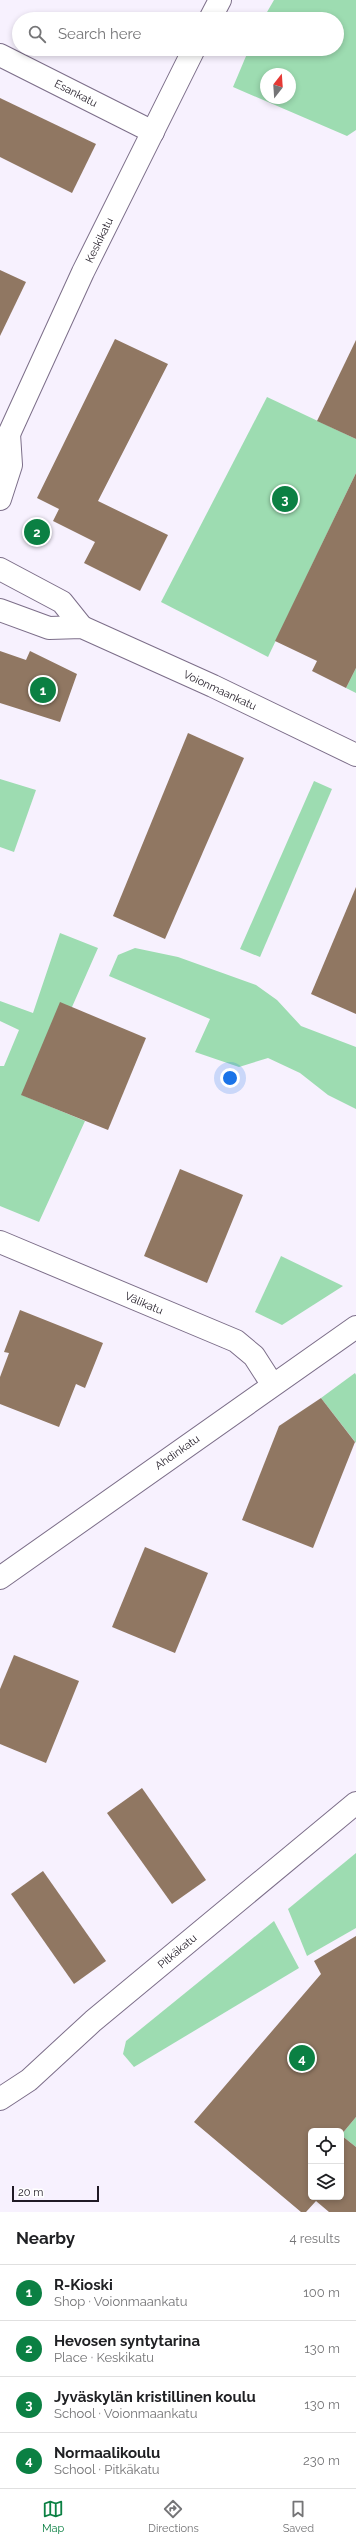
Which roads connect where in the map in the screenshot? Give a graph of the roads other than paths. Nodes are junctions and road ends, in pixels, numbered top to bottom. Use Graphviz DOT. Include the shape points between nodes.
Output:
graph roads {
  1 [pos="220,0"];
  2 [pos="214,12"];
  3 [pos="0,55"];
  4 [pos="191,56"];
  5 [pos="153,132"];
  6 [pos="5,438"];
  7 [pos="0,499"];
  8 [pos="0,569"];
  9 [pos="0,610"];
  10 [pos="82,627"];
  11 [pos="356,755"];
  12 [pos="0,1242"];
  13 [pos="356,1327"];
  14 [pos="272,1384"];
  15 [pos="0,1578"];
  16 [pos="356,1803"];
  17 [pos="0,2099"];
  1 -- 2 [label="street"];
  3 -- 5 [label="street, Esankatu"];
  4 -- 5 [label="street, Keskikatu"];
  5 -- 6 [label="street, Keskikatu" via="83,272"];
  6 -- 7 [label="street, Keskikatu" via="11,464"];
  8 -- 10 [label="street, Voionmaankatu" via="62,602"];
  9 -- 10 [label="street, Voionmaankatu" via="49,628"];
  10 -- 11 [label="street, Voionmaankatu"];
  12 -- 14 [label="street, Välikatu" via="236,1341 254,1356"];
  13 -- 14 [label="street, Ahdinkatu"];
  14 -- 15 [label="street, Ahdinkatu"];
  16 -- 17 [label="street, Pitkäkatu" via="69,2042 64,2050 29,2080"];
}
